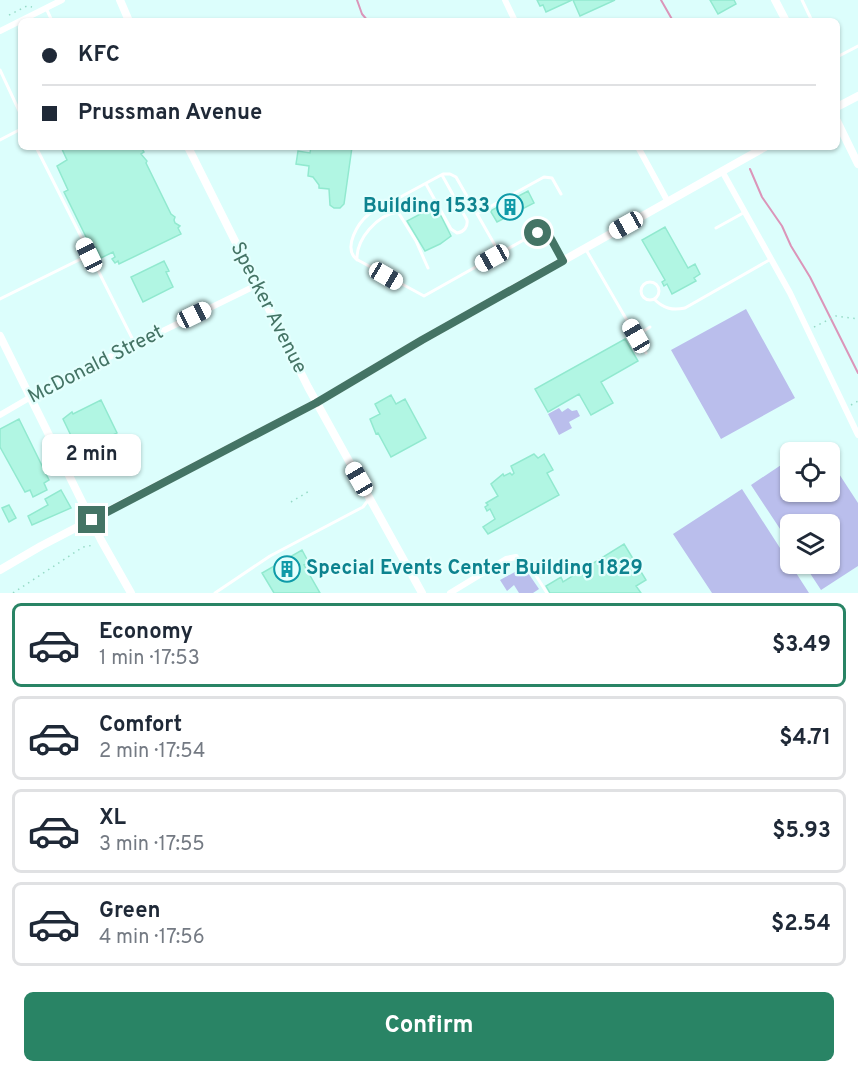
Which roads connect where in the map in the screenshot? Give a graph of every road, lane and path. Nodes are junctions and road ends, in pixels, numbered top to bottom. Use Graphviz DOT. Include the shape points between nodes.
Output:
graph roads {
  1 [pos="62,0"];
  2 [pos="120,0"];
  3 [pos="505,0"];
  4 [pos="775,0"];
  5 [pos="802,0"];
  6 [pos="34,8"];
  7 [pos="46,8"];
  8 [pos="9,15"];
  9 [pos="26,18"];
  10 [pos="51,18"];
  11 [pos="128,18"];
  12 [pos="514,18"];
  13 [pos="784,18"];
  14 [pos="811,18"];
  15 [pos="18,22"];
  16 [pos="0,31"];
  17 [pos="858,46"];
  18 [pos="840,55"];
  19 [pos="0,70"];
  20 [pos="858,96"];
  21 [pos="840,105"];
  22 [pos="18,109"];
  23 [pos="840,127"];
  24 [pos="18,131"];
  25 [pos="0,140"];
  26 [pos="37,150"];
  27 [pos="189,150"];
  28 [pos="640,150"];
  29 [pos="760,150"];
  30 [pos="858,164"];
  31 [pos="722,171"];
  32 [pos="441,175"];
  33 [pos="426,184"];
  34 [pos="561,194"];
  35 [pos="668,202"];
  36 [pos="745,212"];
  37 [pos="477,214"];
  38 [pos="716,228"];
  39 [pos="585,248"];
  40 [pos="500,254"];
  41 [pos="89,255"];
  42 [pos="357,260"];
  43 [pos="771,260"];
  44 [pos="563,261"];
  45 [pos="428,268"];
  46 [pos="256,285"];
  47 [pos="0,299"];
  48 [pos="654,299"];
  49 [pos="858,319"];
  50 [pos="650,327"];
  51 [pos="808,330"];
  52 [pos="0,336"];
  53 [pos="636,336"];
  54 [pos="135,344"];
  55 [pos="646,353"];
  56 [pos="30,398"];
  57 [pos="316,403"];
  58 [pos="0,415"];
  59 [pos="858,435"];
  60 [pos="311,490"];
  61 [pos="370,498"];
  62 [pos="291,502"];
  63 [pos="92,520"];
  64 [pos="95,545"];
  65 [pos="516,557"];
  66 [pos="0,570"];
  67 [pos="13,593"];
  68 [pos="130,593"];
  69 [pos="215,593"];
  70 [pos="422,593"];
  71 [pos="450,593"];
  72 [pos="547,593"];
  1 -- 7 [label="street"];
  2 -- 11 [label="street"];
  3 -- 12 [label="street"];
  4 -- 13 [label="main road"];
  5 -- 14 [label="lane"];
  6 -- 8 [label="path" via="27,6"];
  7 -- 9 [label="street"];
  7 -- 10 [label="lane"];
  15 -- 16 [label="street"];
  17 -- 18 [label="lane"];
  19 -- 22 [label="lane"];
  20 -- 21 [label="street"];
  23 -- 30 [label="main road"];
  24 -- 25 [label="lane"];
  26 -- 41 [label="lane"];
  27 -- 46 [label="street, Specker Avenue"];
  28 -- 35 [label="street"];
  29 -- 31 [label="street"];
  31 -- 35 [label="street"];
  31 -- 36 [label="street"];
  32 -- 33 [label="lane"];
  32 -- 33 [label="lane" via="467,220 462,232 451,229"];
  32 -- 37 [label="lane" via="456,177"];
  33 -- 42 [label="lane" via="366,217 350,247"];
  34 -- 37 [label="lane" via="552,178 546,176"];
  35 -- 39 [label="street"];
  36 -- 38 [label="lane"];
  36 -- 43 [label="street"];
  37 -- 40 [label="lane"];
  39 -- 44 [label="street"];
  39 -- 53 [label="lane"];
  40 -- 42 [label="lane" via="424,296"];
  40 -- 44 [label="lane" via="545,228"];
  41 -- 47 [label="lane"];
  41 -- 54 [label="lane"];
  42 -- 45 [label="lane" via="357,252 373,224 398,212"];
  43 -- 48 [label="lane" via="685,308 667,308"];
  43 -- 51 [label="street"];
  44 -- 57 [label="street"];
  46 -- 54 [label="street, McDonald Street"];
  46 -- 57 [label="street, Specker Avenue"];
  48 -- 48 [label="lane" via="659,293 658,286 645,283 641,296 648,301"];
  49 -- 51 [label="path" via="834,317"];
  50 -- 53 [label="lane"];
  51 -- 59 [label="street"];
  52 -- 56 [label="street"];
  53 -- 55 [label="lane"];
  54 -- 56 [label="street, McDonald Street"];
  56 -- 58 [label="street, McDonald Street"];
  56 -- 63 [label="street"];
  57 -- 61 [label="street, Specker Avenue"];
  57 -- 63 [label="street"];
  60 -- 62 [label="path"];
  61 -- 69 [label="lane" via="363,507 270,556"];
  61 -- 70 [label="street, Specker Avenue"];
  63 -- 66 [label="street"];
  63 -- 68 [label="street"];
  64 -- 67 [label="path" via="82,547"];
  65 -- 71 [label="street" via="506,559"];
  65 -- 72 [label="lane" via="528,563"];
}
